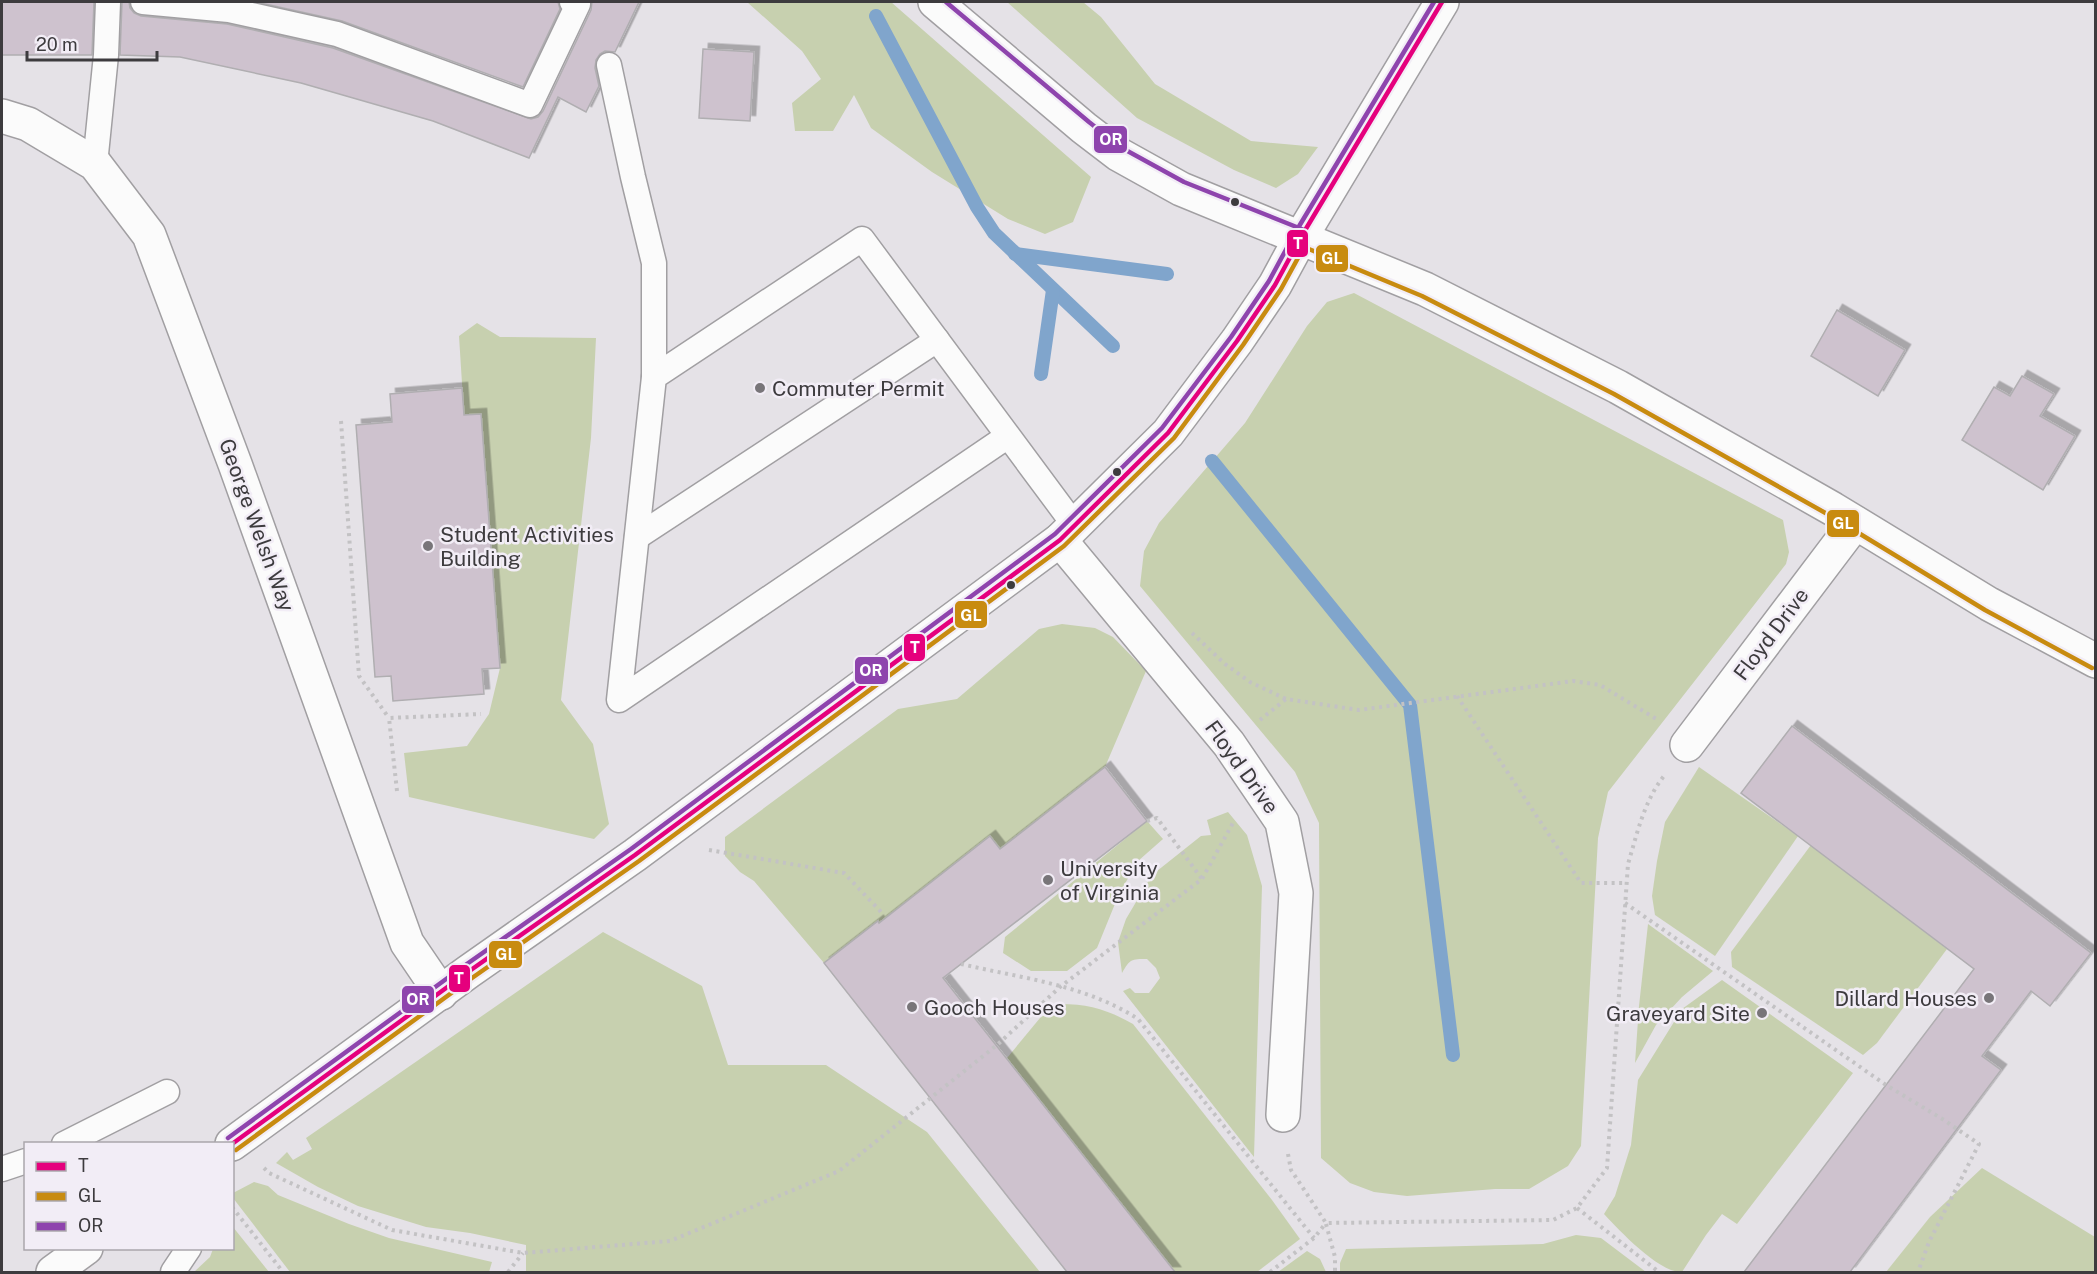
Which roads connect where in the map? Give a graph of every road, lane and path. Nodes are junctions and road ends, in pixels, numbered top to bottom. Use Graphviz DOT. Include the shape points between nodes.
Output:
graph roads {
  1 [pos="108,2"];
  2 [pos="143,2"];
  3 [pos="572,2"];
  4 [pos="935,2"];
  5 [pos="1442,2"];
  6 [pos="609,65"];
  7 [pos="2,116"];
  8 [pos="94,164"];
  9 [pos="1300,237"];
  10 [pos="937,340"];
  11 [pos="654,377"];
  12 [pos="340,421"];
  13 [pos="1008,436"];
  14 [pos="1855,523"];
  15 [pos="1067,533"];
  16 [pos="637,537"];
  17 [pos="1187,629"];
  18 [pos="2096,661"];
  19 [pos="1458,696"];
  20 [pos="1286,699"];
  21 [pos="481,714"];
  22 [pos="389,718"];
  23 [pos="1259,720"];
  24 [pos="1687,745"];
  25 [pos="398,801"];
  26 [pos="1235,820"];
  27 [pos="1147,821"];
  28 [pos="705,850"];
  29 [pos="1202,879"];
  30 [pos="1626,883"];
  31 [pos="1625,903"];
  32 [pos="884,915"];
  33 [pos="961,964"];
  34 [pos="1060,987"];
  35 [pos="441,993"];
  36 [pos="167,1092"];
  37 [pos="1283,1115"];
  38 [pos="66,1142"];
  39 [pos="234,1143"];
  40 [pos="24,1162"];
  41 [pos="260,1164"];
  42 [pos="2,1169"];
  43 [pos="1577,1208"];
  44 [pos="234,1210"];
  45 [pos="1326,1223"];
  46 [pos="1314,1238"];
  47 [pos="83,1250"];
  48 [pos="188,1250"];
  49 [pos="523,1253"];
  50 [pos="53,1272"];
  51 [pos="173,1272"];
  52 [pos="283,1272"];
  53 [pos="508,1272"];
  54 [pos="1270,1272"];
  55 [pos="1335,1272"];
  56 [pos="1659,1272"];
  57 [pos="1918,1272"];
  1 -- 8 [label="lane"];
  2 -- 3 [label="lane" via="229,10 337,34 530,105 578,4"];
  4 -- 9 [label="street" via="1118,154 1181,189"];
  5 -- 9 [label="street"];
  6 -- 11 [label="lane" via="654,263"];
  7 -- 8 [label="street, George Welsh Way" via="28,124"];
  8 -- 35 [label="street, George Welsh Way" via="149,236 407,943"];
  9 -- 14 [label="street" via="1425,289 1618,387"];
  9 -- 15 [label="street" via="1275,285 1168,433"];
  10 -- 11 [label="lane" via="862,239"];
  10 -- 13 [label="lane"];
  10 -- 16 [label="lane"];
  11 -- 16 [label="lane"];
  12 -- 22 [label="path" via="359,676"];
  13 -- 15 [label="lane"];
  13 -- 16 [label="lane" via="619,700"];
  14 -- 18 [label="street" via="1989,604"];
  14 -- 24 [label="street, Floyd Drive"];
  15 -- 35 [label="street" via="635,855"];
  15 -- 37 [label="street, Floyd Drive" via="1228,744 1282,822 1296,893"];
  17 -- 20 [label="path" via="1250,682"];
  19 -- 20 [label="path" via="1359,710"];
  19 -- 24 [label="path" via="1573,681 1600,685 1654,717"];
  19 -- 30 [label="path" via="1581,883"];
  20 -- 23 [label="path"];
  21 -- 22 [label="path"];
  22 -- 25 [label="path"];
  24 -- 30 [label="path" via="1655,787 1638,828"];
  26 -- 29 [label="path"];
  27 -- 29 [label="path" via="1157,818"];
  28 -- 32 [label="path" via="844,873"];
  29 -- 34 [label="path"];
  30 -- 31 [label="path"];
  31 -- 43 [label="path" via="1607,1168"];
  31 -- 57 [label="path" via="1886,1085 1979,1144"];
  33 -- 34 [label="path"];
  34 -- 46 [label="path" via="1116,1005 1137,1019"];
  34 -- 49 [label="path" via="997,1045 839,1171 670,1241"];
  35 -- 39 [label="street"];
  36 -- 38 [label="lane"];
  37 -- 45 [label="path" via="1291,1170"];
  40 -- 42 [label="lane"];
  41 -- 49 [label="path" via="269,1173 393,1230"];
  43 -- 45 [label="path" via="1553,1220"];
  43 -- 56 [label="path"];
  44 -- 52 [label="path"];
  45 -- 46 [label="path"];
  45 -- 55 [label="path"];
  46 -- 54 [label="path"];
  47 -- 50 [label="street"];
  48 -- 51 [label="lane"];
  49 -- 53 [label="path"];
}
